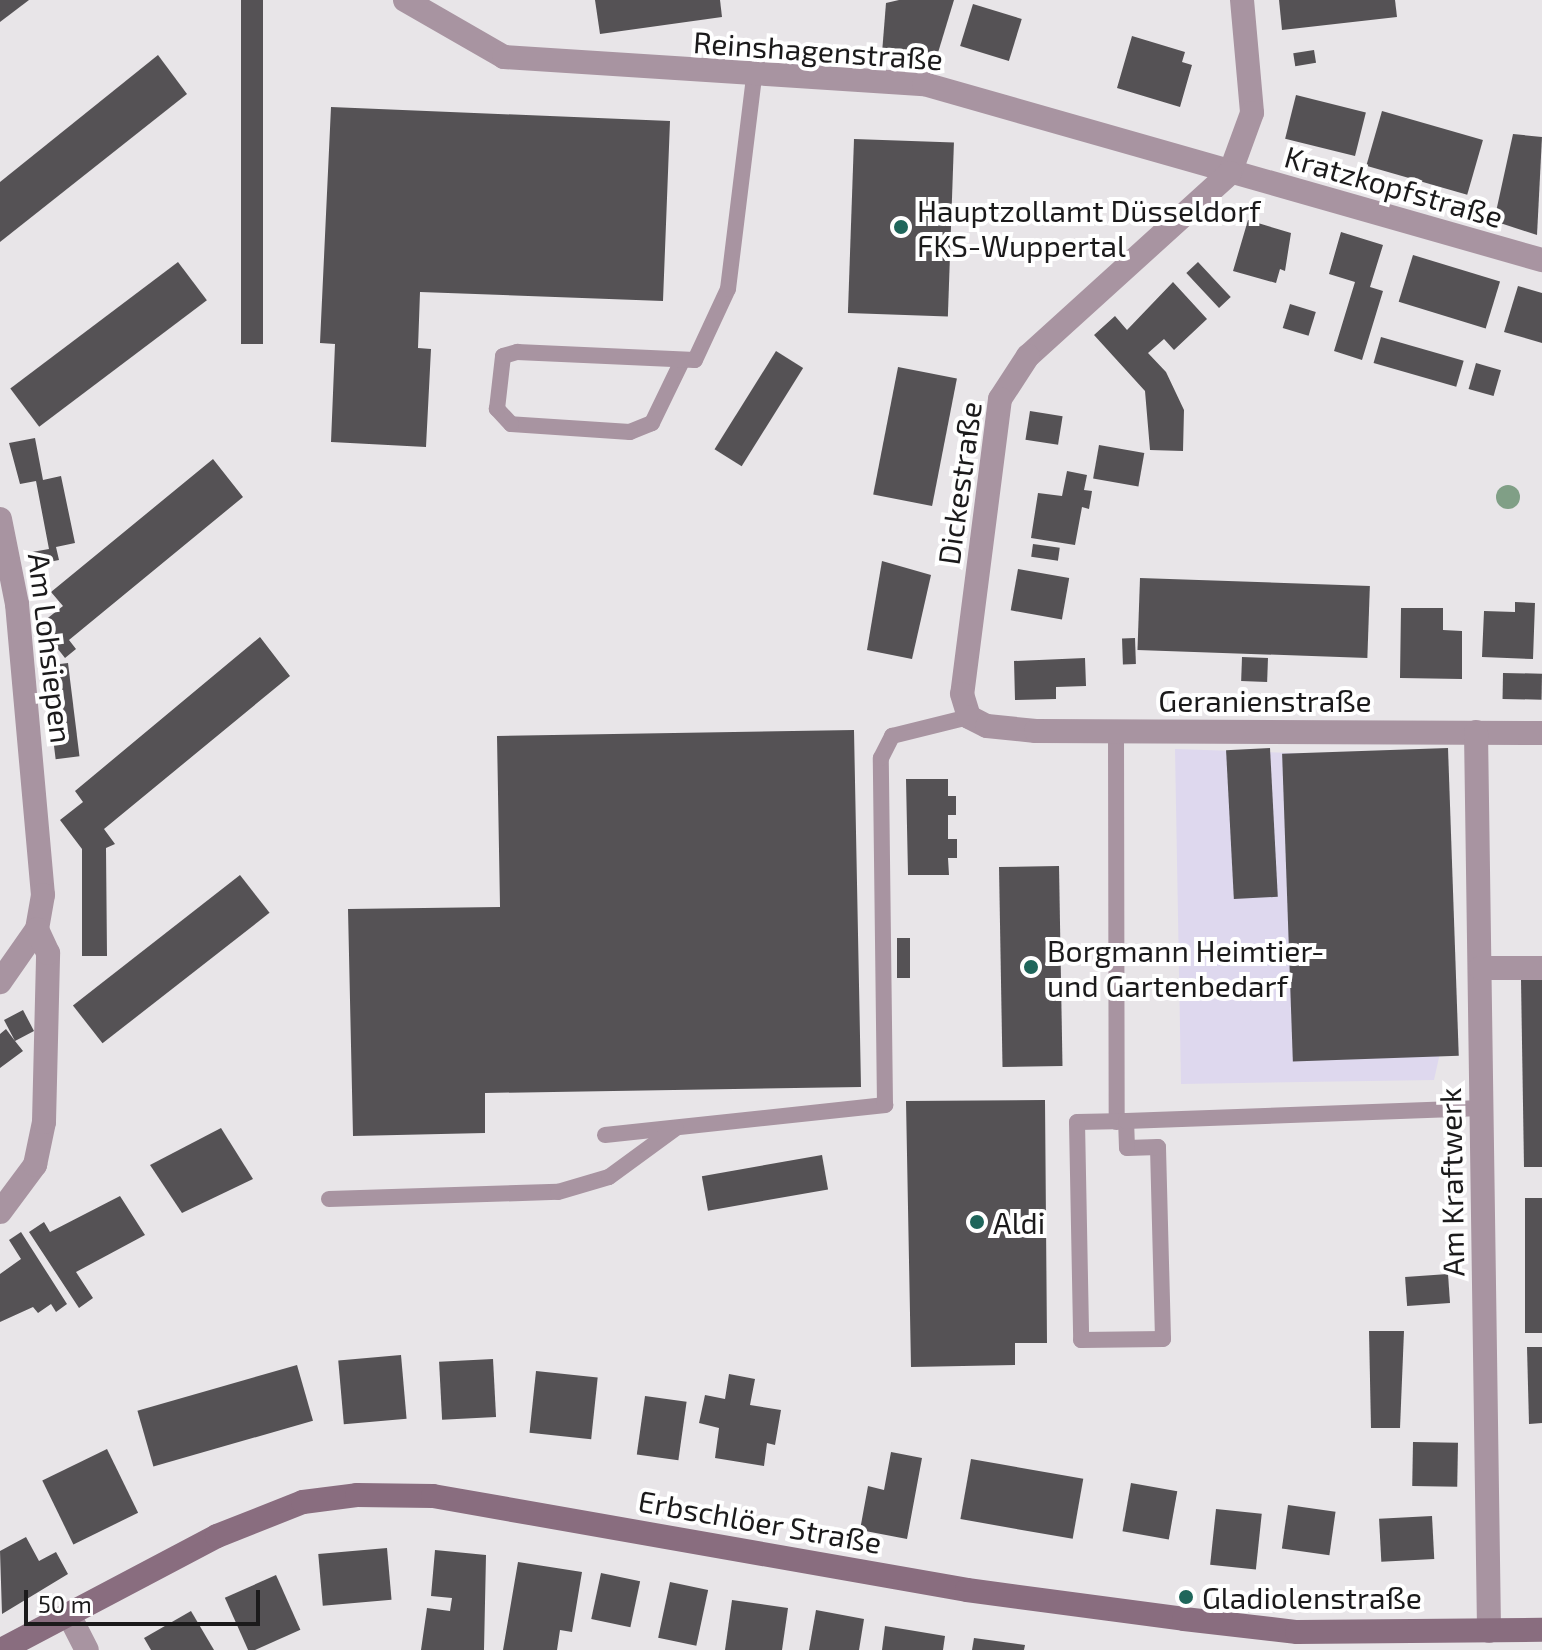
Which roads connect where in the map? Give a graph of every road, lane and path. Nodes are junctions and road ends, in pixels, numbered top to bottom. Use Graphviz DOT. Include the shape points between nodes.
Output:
graph roads {
  1 [pos="405,0"];
  2 [pos="1242,0"];
  3 [pos="754,76"];
  4 [pos="1230,173"];
  5 [pos="1542,260"];
  6 [pos="682,361"];
  7 [pos="0,519"];
  8 [pos="978,721"];
  9 [pos="1116,732"];
  10 [pos="1476,732"];
  11 [pos="1542,733"];
  12 [pos="37,929"];
  13 [pos="1480,968"];
  14 [pos="1542,968"];
  15 [pos="0,982"];
  16 [pos="1482,1108"];
  17 [pos="1122,1122"];
  18 [pos="678,1127"];
  19 [pos="605,1135"];
  20 [pos="329,1199"];
  21 [pos="0,1212"];
  22 [pos="70,1617"];
  23 [pos="1542,1630"];
  24 [pos="1489,1631"];
  25 [pos="1296,1641"];
  26 [pos="1,1650"];
  27 [pos="87,1650"];
  1 -- 3 [label="street, Reinshagenstraße" via="438,24 504,57"];
  2 -- 4 [label="street, Dickestraße" via="1252,113"];
  3 -- 4 [label="street, Reinshagenstraße" via="924,84 1148,144"];
  3 -- 6 [label="lane" via="728,289 695,360"];
  4 -- 5 [label="street, Kratzkopfstraße"];
  4 -- 8 [label="street, Dickestraße" via="1028,356 1000,399 962,694"];
  6 -- 6 [label="lane" via="517,352 503,356 497,409 511,424 630,432 652,423"];
  7 -- 12 [label="street, Am Lohsiepen" via="17,604 38,807 43,895"];
  8 -- 9 [label="street, Geranienstraße"];
  8 -- 18 [label="lane" via="892,736 881,758 885,1105"];
  9 -- 10 [label="street, Geranienstraße"];
  9 -- 17 [label="lane"];
  10 -- 11 [label="street, Geranienstraße"];
  10 -- 13 [label="street, Am Kraftwerk"];
  12 -- 15 [label="street, Am Lohsiepen"];
  12 -- 21 [label="street, Am Lohsiepen" via="48,953 44,1122 35,1165"];
  13 -- 14 [label="street"];
  13 -- 16 [label="street, Am Kraftwerk"];
  16 -- 17 [label="lane"];
  16 -- 24 [label="street, Am Kraftwerk"];
  17 -- 17 [label="lane" via="1127,1148 1158,1147 1163,1339 1081,1340 1077,1122"];
  18 -- 19 [label="lane"];
  18 -- 20 [label="lane" via="609,1177 558,1192"];
  22 -- 25 [label="street, Erbschlöer Straße" via="217,1536 303,1502 357,1495 433,1496 967,1590"];
  22 -- 26 [label="street, Erbschlöer Straße"];
  22 -- 27 [label="street"];
  23 -- 24 [label="street, Erbschlöer Straße"];
  24 -- 25 [label="street, Erbschlöer Straße"];
}
